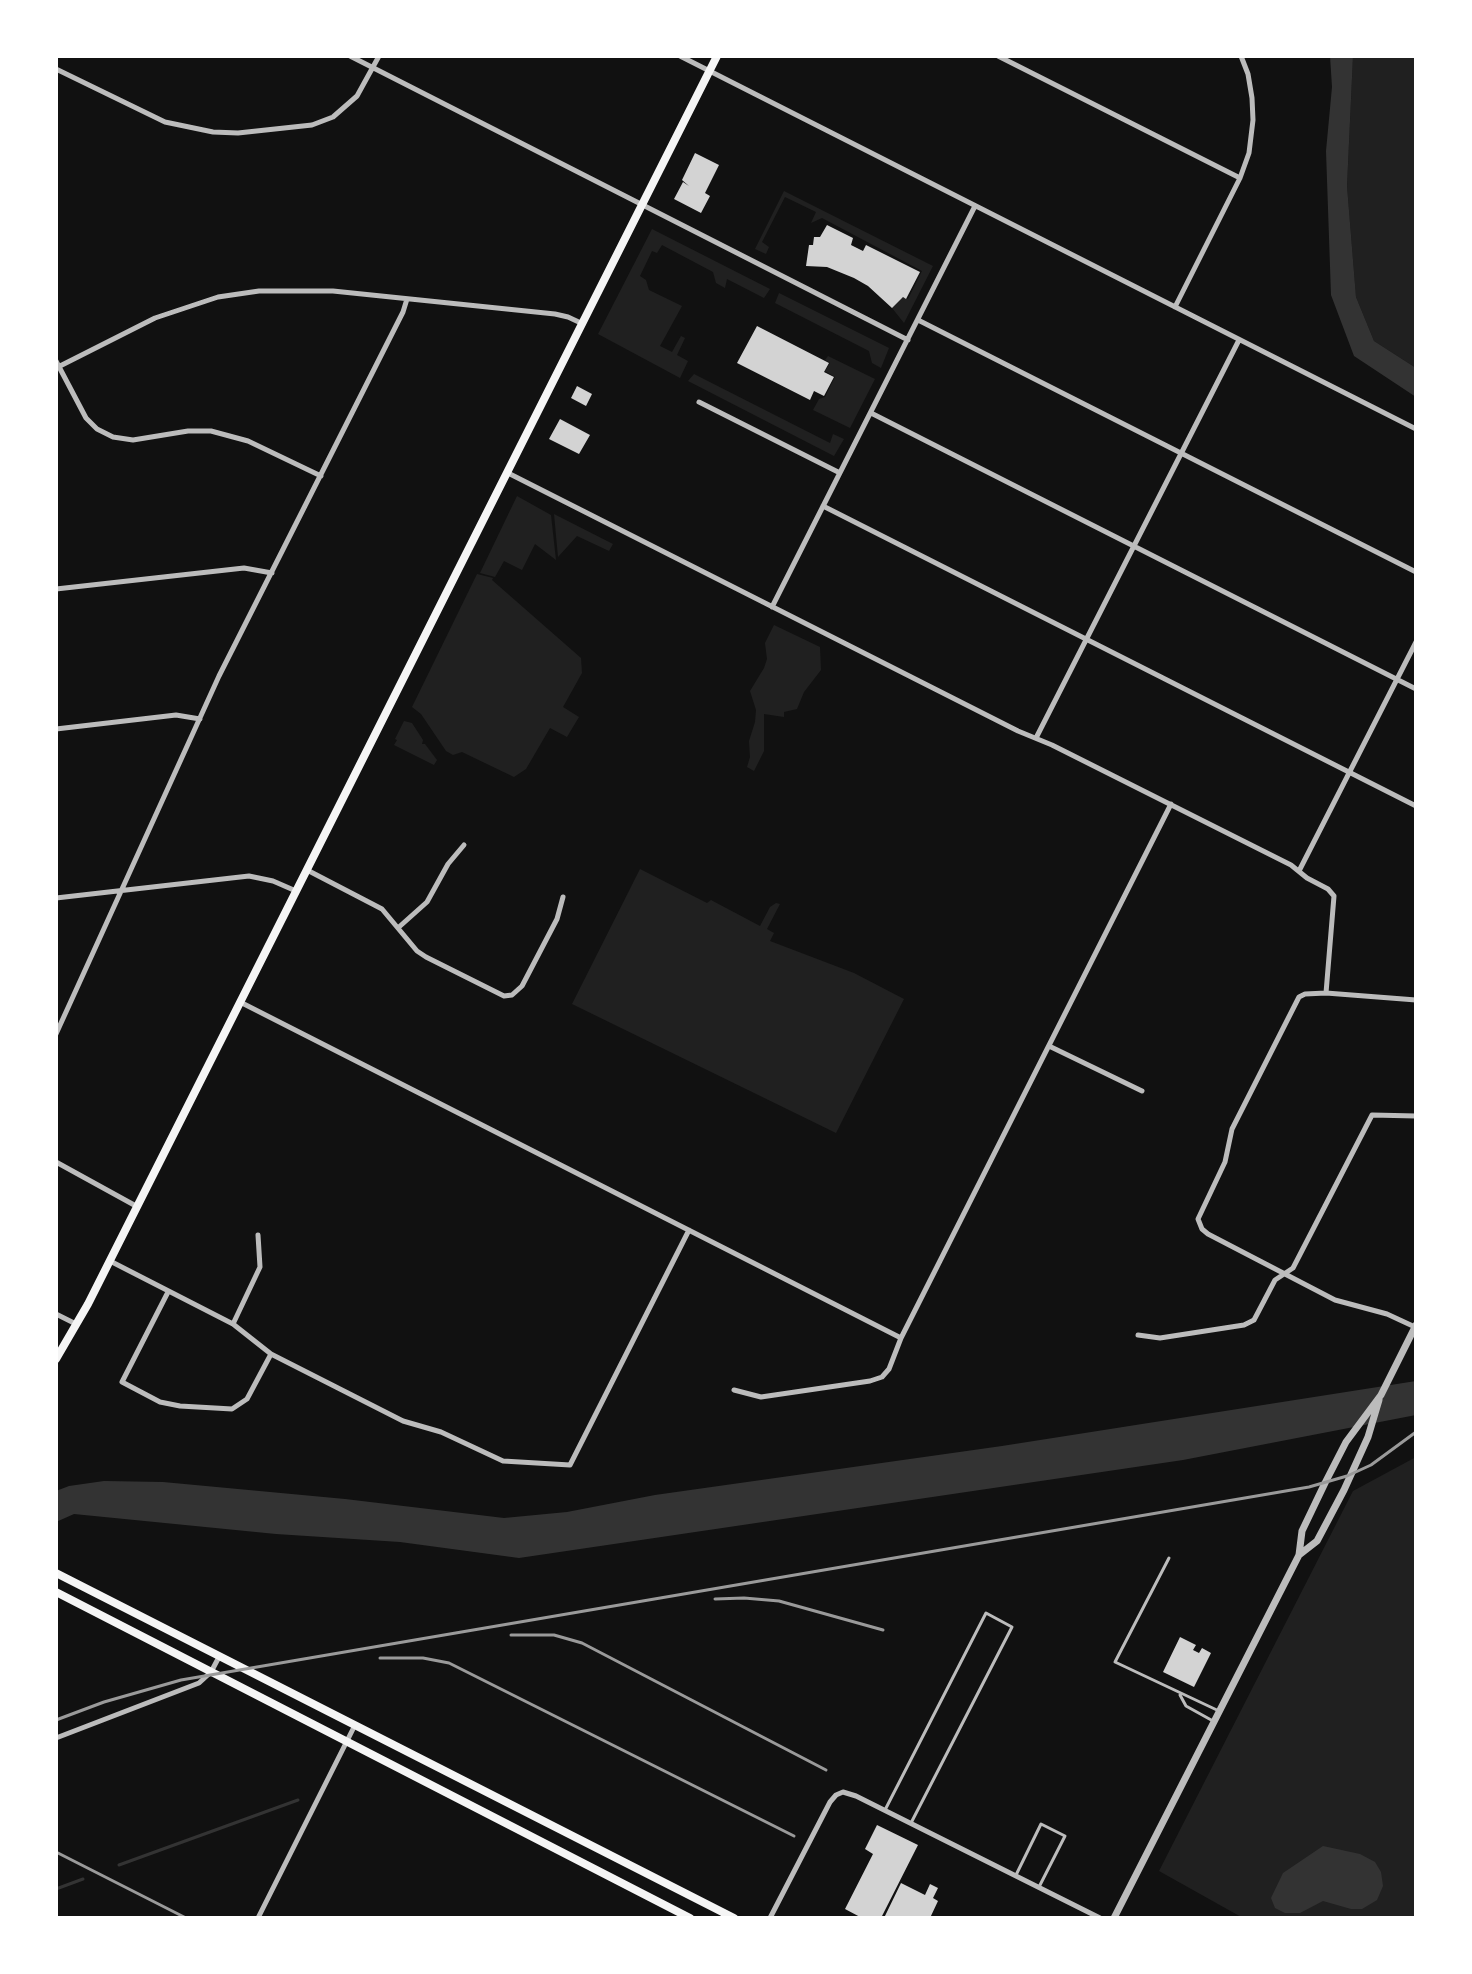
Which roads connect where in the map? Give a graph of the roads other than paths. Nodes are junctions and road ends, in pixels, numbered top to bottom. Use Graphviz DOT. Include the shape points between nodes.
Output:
graph roads {
  1 [pos="350,56"];
  2 [pos="379,56"];
  3 [pos="680,56"];
  4 [pos="717,56"];
  5 [pos="998,56"];
  6 [pos="1241,56"];
  7 [pos="373,68"];
  8 [pos="56,69"];
  9 [pos="710,71"];
  10 [pos="1240,178"];
  11 [pos="643,204"];
  12 [pos="975,206"];
  13 [pos="407,299"];
  14 [pos="1175,307"];
  15 [pos="918,320"];
  16 [pos="583,324"];
  17 [pos="908,340"];
  18 [pos="1239,340"];
  19 [pos="57,365"];
  20 [pos="699,402"];
  21 [pos="871,413"];
  22 [pos="1416,429"];
  23 [pos="1181,453"];
  24 [pos="508,473"];
  25 [pos="840,473"];
  26 [pos="321,476"];
  27 [pos="823,506"];
  28 [pos="1134,546"];
  29 [pos="1416,572"];
  30 [pos="272,573"];
  31 [pos="56,589"];
  32 [pos="772,607"];
  33 [pos="1086,639"];
  34 [pos="1416,642"];
  35 [pos="1397,679"];
  36 [pos="1416,689"];
  37 [pos="200,719"];
  38 [pos="56,729"];
  39 [pos="1036,738"];
  40 [pos="1350,773"];
  41 [pos="1171,804"];
  42 [pos="1416,806"];
  43 [pos="464,845"];
  44 [pos="307,870"];
  45 [pos="1299,871"];
  46 [pos="123,890"];
  47 [pos="296,891"];
  48 [pos="563,897"];
  49 [pos="56,898"];
  50 [pos="399,927"];
  51 [pos="1326,993"];
  52 [pos="1416,1000"];
  53 [pos="240,1002"];
  54 [pos="56,1034"];
  55 [pos="1049,1046"];
  56 [pos="1142,1091"];
  57 [pos="1416,1116"];
  58 [pos="56,1162"];
  59 [pos="136,1206"];
  60 [pos="689,1230"];
  61 [pos="258,1235"];
  62 [pos="109,1261"];
  63 [pos="1284,1274"];
  64 [pos="168,1292"];
  65 [pos="56,1314"];
  66 [pos="77,1324"];
  67 [pos="233,1324"];
  68 [pos="1415,1326"];
  69 [pos="1138,1335"];
  70 [pos="901,1338"];
  71 [pos="271,1354"];
  72 [pos="56,1359"];
  73 [pos="734,1390"];
  74 [pos="1381,1395"];
  75 [pos="1299,1555"];
  76 [pos="1169,1558"];
  77 [pos="56,1573"];
  78 [pos="56,1592"];
  79 [pos="219,1656"];
  80 [pos="211,1672"];
  81 [pos="1180,1695"];
  82 [pos="1220,1712"];
  83 [pos="1215,1721"];
  84 [pos="355,1725"];
  85 [pos="56,1738"];
  86 [pos="346,1743"];
  87 [pos="885,1810"];
  88 [pos="911,1823"];
  89 [pos="1015,1876"];
  90 [pos="1039,1887"];
  91 [pos="258,1918"];
  92 [pos="690,1918"];
  93 [pos="734,1918"];
  94 [pos="770,1918"];
  95 [pos="1100,1918"];
  96 [pos="1114,1918"];
  1 -- 7 [label="street"];
  2 -- 7 [label="street"];
  3 -- 9 [label="street"];
  4 -- 9 [label="main road"];
  5 -- 10 [label="street"];
  6 -- 10 [label="street" via="1253,120"];
  7 -- 8 [label="street" via="357,96 333,117 312,125 238,133 165,122"];
  7 -- 11 [label="street"];
  9 -- 11 [label="main road"];
  9 -- 12 [label="street"];
  10 -- 14 [label="street"];
  11 -- 16 [label="main road"];
  11 -- 17 [label="street"];
  12 -- 14 [label="street"];
  12 -- 15 [label="street"];
  13 -- 16 [label="street" via="555,314"];
  13 -- 19 [label="street" via="290,289 218,297 155,318"];
  13 -- 26 [label="street"];
  14 -- 18 [label="street"];
  15 -- 17 [label="street"];
  15 -- 23 [label="street"];
  16 -- 24 [label="main road"];
  17 -- 21 [label="street"];
  18 -- 22 [label="street"];
  18 -- 23 [label="street"];
  19 -- 26 [label="street" via="86,418 113,437 133,440 211,431 248,441"];
  20 -- 25 [label="street"];
  21 -- 25 [label="street"];
  21 -- 28 [label="street"];
  23 -- 28 [label="street"];
  23 -- 29 [label="street"];
  24 -- 32 [label="street"];
  24 -- 44 [label="main road"];
  25 -- 27 [label="street"];
  26 -- 30 [label="street"];
  27 -- 32 [label="street"];
  27 -- 33 [label="street"];
  28 -- 33 [label="street"];
  28 -- 35 [label="street"];
  30 -- 31 [label="street" via="244,568"];
  30 -- 37 [label="street"];
  32 -- 39 [label="street"];
  33 -- 39 [label="street"];
  33 -- 40 [label="street"];
  34 -- 35 [label="street"];
  35 -- 36 [label="street"];
  35 -- 40 [label="street"];
  37 -- 38 [label="street" via="176,715"];
  37 -- 46 [label="street"];
  39 -- 41 [label="street"];
  40 -- 42 [label="street"];
  40 -- 45 [label="street"];
  41 -- 45 [label="street"];
  41 -- 55 [label="street"];
  43 -- 50 [label="street" via="427,902"];
  44 -- 47 [label="main road"];
  44 -- 50 [label="street" via="372,903"];
  45 -- 51 [label="street" via="1334,896"];
  46 -- 47 [label="street" via="249,876"];
  46 -- 49 [label="street"];
  46 -- 54 [label="street"];
  47 -- 53 [label="main road"];
  48 -- 50 [label="street" via="529,973 512,995 497,993 426,957"];
  51 -- 52 [label="street"];
  51 -- 63 [label="street" via="1305,994 1297,1001 1232,1129 1225,1162 1198,1219 1208,1234"];
  53 -- 59 [label="main road"];
  53 -- 60 [label="street"];
  55 -- 56 [label="street"];
  55 -- 70 [label="street"];
  57 -- 63 [label="street" via="1372,1115 1293,1268"];
  58 -- 59 [label="street"];
  59 -- 62 [label="main road"];
  60 -- 70 [label="street"];
  60 -- 71 [label="street" via="570,1465 503,1461 403,1421"];
  61 -- 67 [label="street" via="260,1267"];
  62 -- 64 [label="street"];
  62 -- 66 [label="main road"];
  63 -- 68 [label="street" via="1342,1303"];
  63 -- 69 [label="street" via="1249,1324 1160,1338"];
  64 -- 67 [label="street"];
  64 -- 71 [label="street" via="122,1382 160,1402 232,1409 247,1399"];
  65 -- 66 [label="street"];
  66 -- 72 [label="main road"];
  67 -- 71 [label="street"];
  68 -- 74 [label="street"];
  70 -- 73 [label="street" via="889,1369 870,1381 761,1397"];
  74 -- 75 [label="street" via="1346,1442 1302,1531"];
  74 -- 75 [label="street" via="1368,1437 1317,1541"];
  75 -- 82 [label="street"];
  76 -- 81 [label="lane" via="1115,1662"];
  77 -- 79 [label="main road"];
  78 -- 80 [label="main road"];
  79 -- 80 [label="street"];
  79 -- 84 [label="main road"];
  80 -- 85 [label="street" via="195,1685"];
  80 -- 86 [label="main road"];
  81 -- 82 [label="lane"];
  81 -- 83 [label="lane" via="1187,1707"];
  82 -- 83 [label="street"];
  83 -- 96 [label="street"];
  84 -- 86 [label="street"];
  84 -- 93 [label="main road"];
  86 -- 91 [label="street"];
  86 -- 92 [label="main road"];
  87 -- 88 [label="street"];
  87 -- 88 [label="lane" via="986,1613 1012,1627"];
  87 -- 94 [label="street" via="839,1793"];
  88 -- 89 [label="street"];
  89 -- 90 [label="street"];
  89 -- 90 [label="lane" via="1041,1824 1065,1836"];
  90 -- 95 [label="street"];
}
